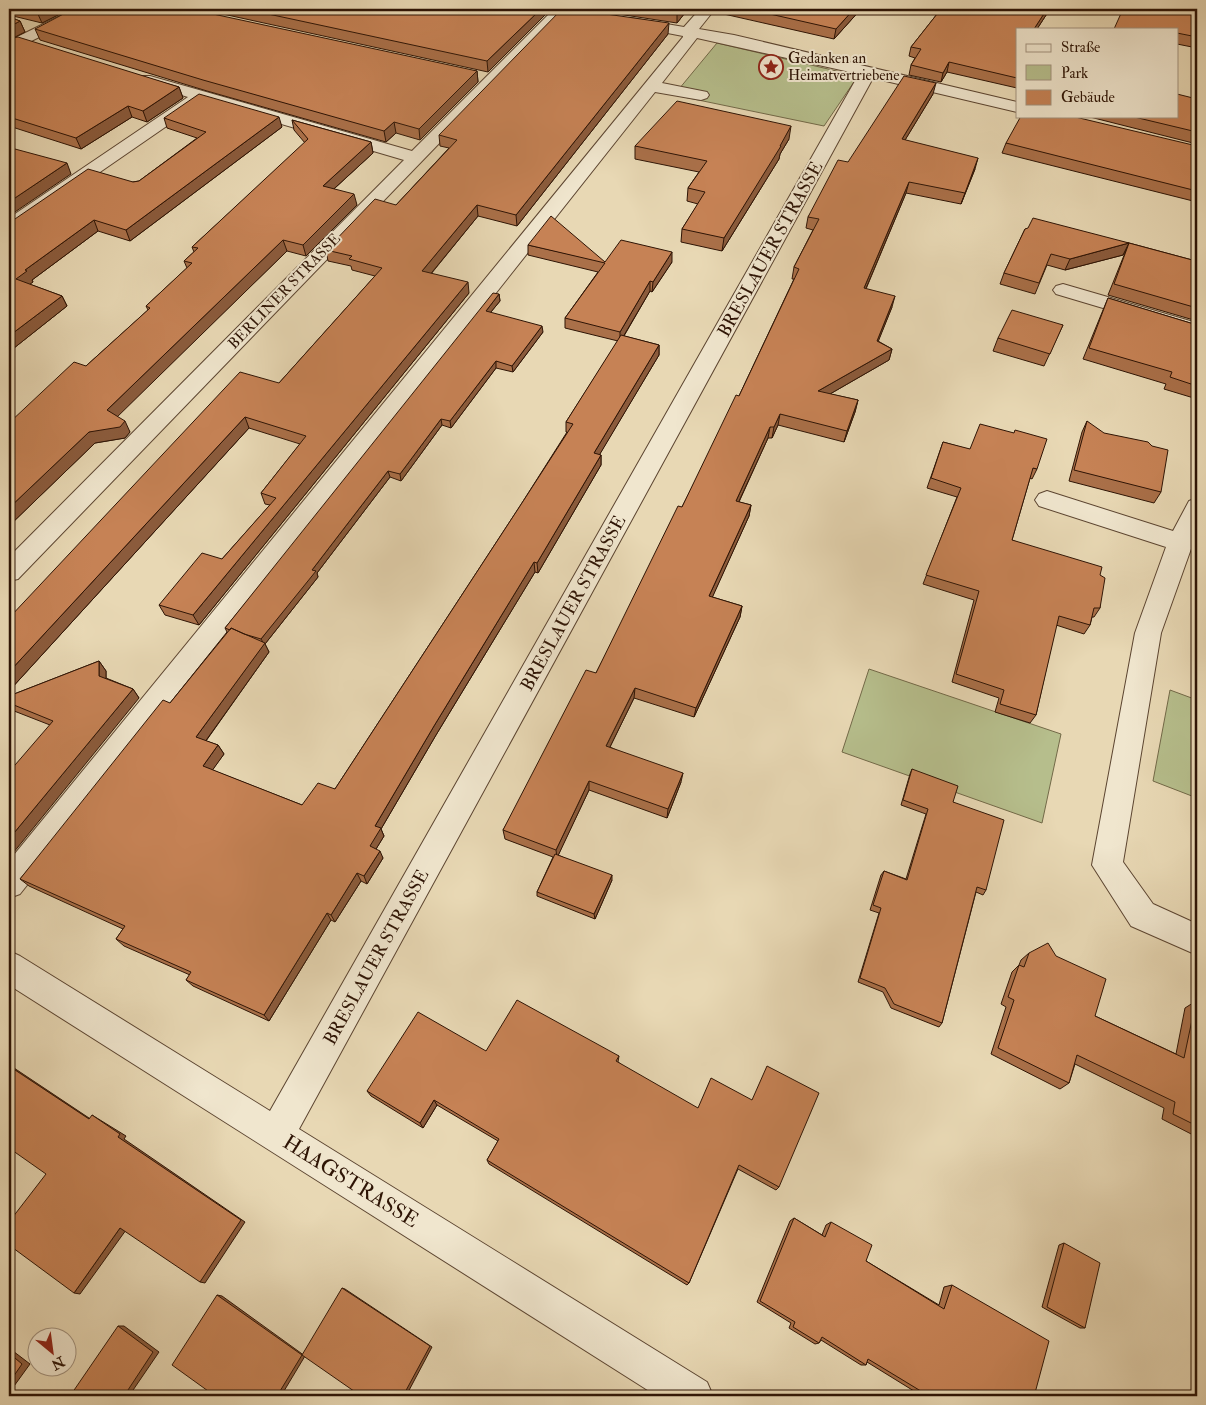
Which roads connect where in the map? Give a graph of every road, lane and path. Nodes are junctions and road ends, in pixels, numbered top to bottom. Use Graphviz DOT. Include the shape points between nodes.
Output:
graph roads {
  1 [pos="85,9"];
  2 [pos="708,9"];
  3 [pos="562,11"];
  4 [pos="616,19"];
  5 [pos="25,25"];
  6 [pos="42,30"];
  7 [pos="691,31"];
  8 [pos="15,44"];
  9 [pos="42,47"];
  10 [pos="868,72"];
  11 [pos="126,73"];
  12 [pos="651,86"];
  13 [pos="701,95"];
  14 [pos="200,96"];
  15 [pos="1016,107"];
  16 [pos="414,157"];
  17 [pos="9,226"];
  18 [pos="1063,290"];
  19 [pos="1197,330"];
  20 [pos="1047,500"];
  21 [pos="1197,507"];
  22 [pos="1180,542"];
  23 [pos="9,572"];
  24 [pos="9,884"];
  25 [pos="1197,940"];
  26 [pos="9,967"];
  27 [pos="277,1134"];
  28 [pos="693,1396"];
  1 -- 6 [label="street"];
  2 -- 7 [label="street"];
  3 -- 16 [label="street, BERLINER STRASSE" via="482,77"];
  4 -- 7 [label="street"];
  5 -- 6 [label="street"];
  6 -- 8 [label="street"];
  7 -- 10 [label="street"];
  7 -- 12 [label="street" via="690,38"];
  8 -- 9 [label="street"];
  10 -- 15 [label="street"];
  10 -- 27 [label="street, BRESLAUER STRASSE"];
  11 -- 14 [label="street"];
  12 -- 13 [label="street"];
  12 -- 24 [label="street"];
  14 -- 16 [label="street"];
  14 -- 17 [label="street"];
  16 -- 23 [label="street, BERLINER STRASSE"];
  18 -- 19 [label="street"];
  20 -- 22 [label="street"];
  21 -- 22 [label="street"];
  22 -- 25 [label="street" via="1148,633 1107,865 1142,915"];
  26 -- 27 [label="street, HAAGSTRASSE"];
  27 -- 28 [label="street, HAAGSTRASSE"];
}
